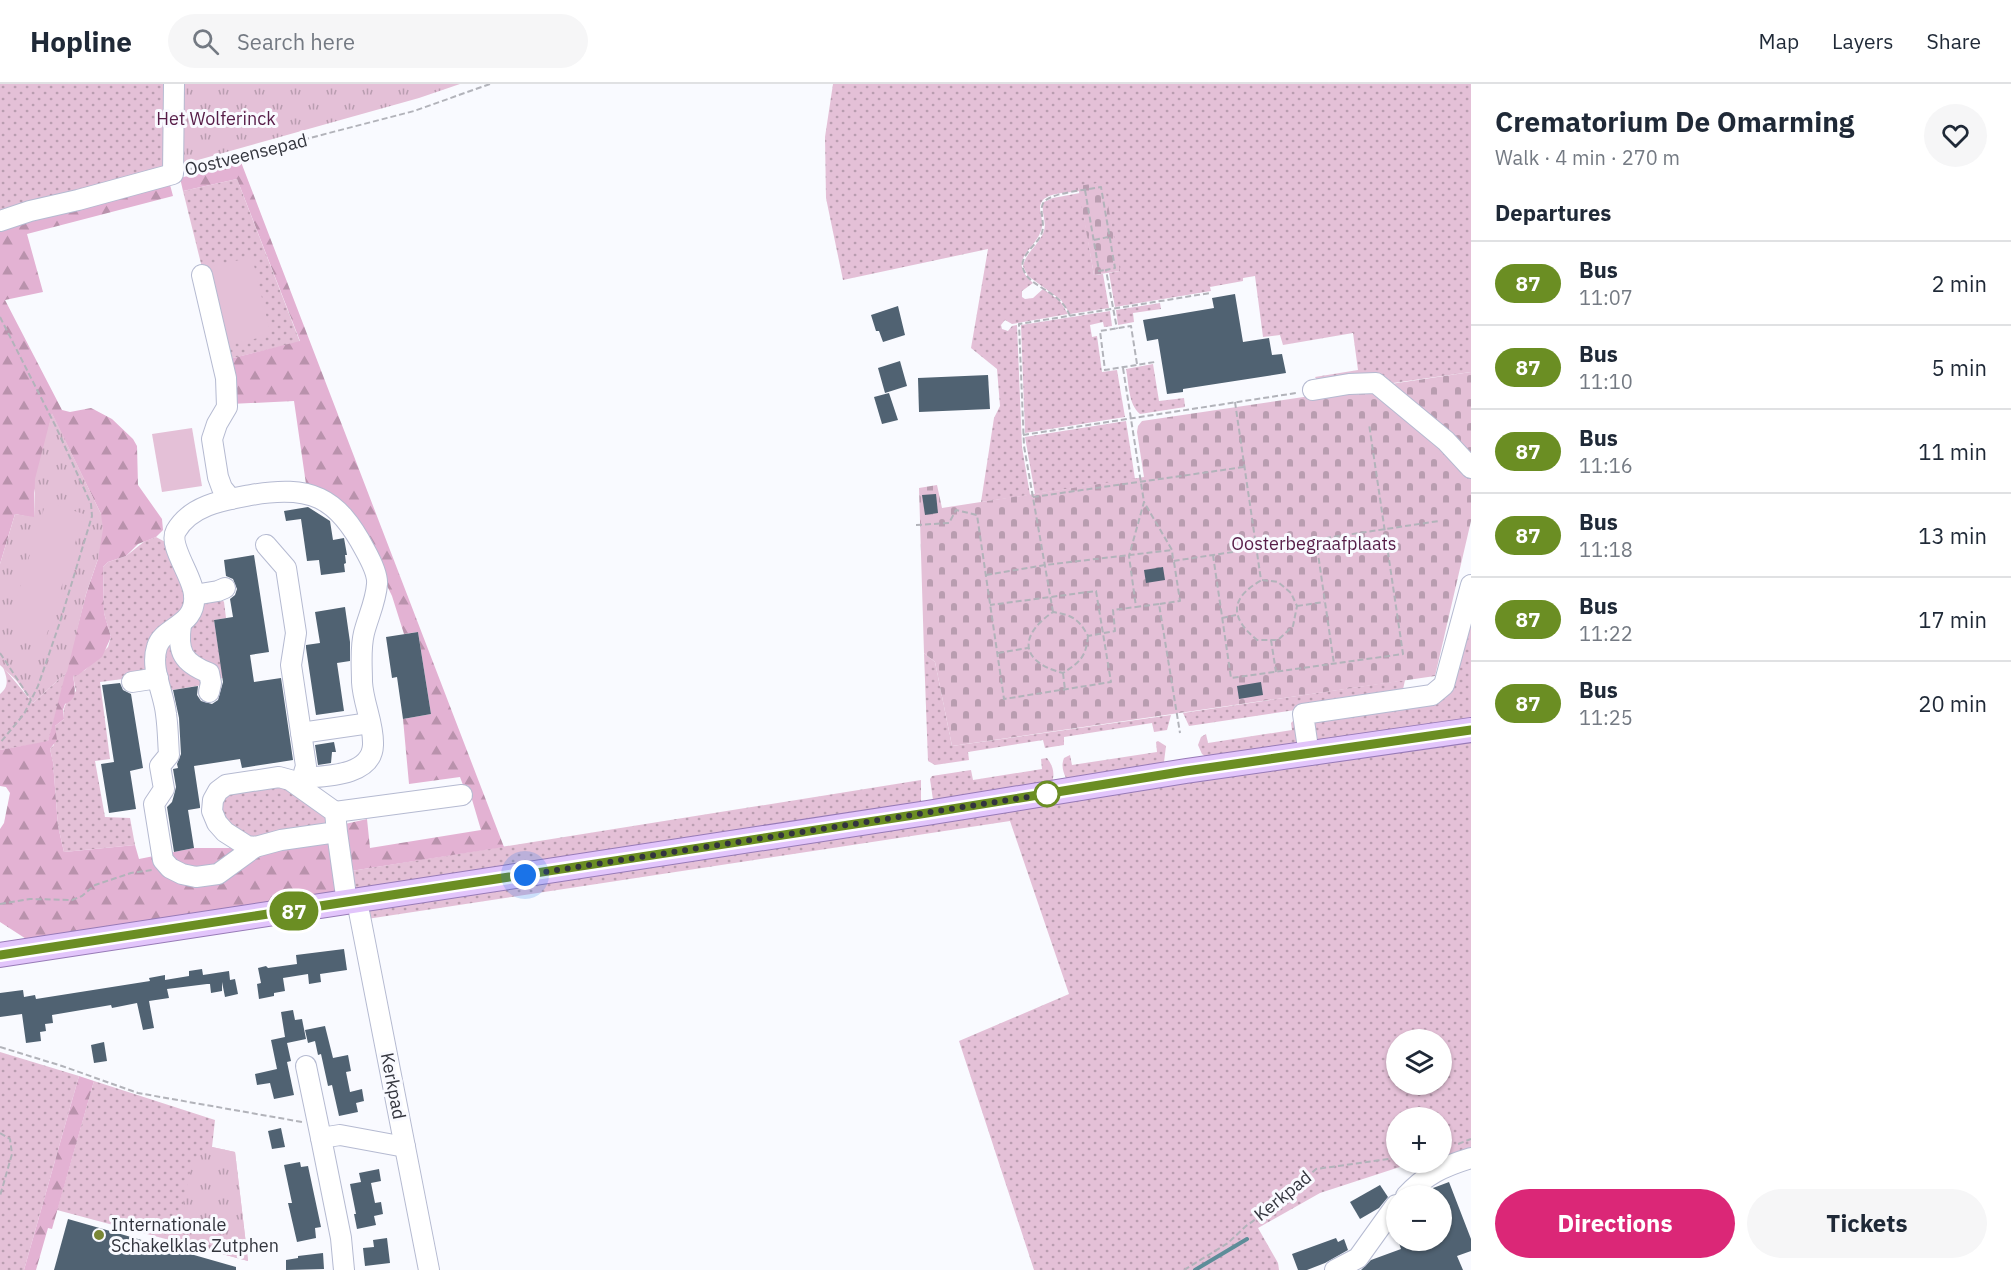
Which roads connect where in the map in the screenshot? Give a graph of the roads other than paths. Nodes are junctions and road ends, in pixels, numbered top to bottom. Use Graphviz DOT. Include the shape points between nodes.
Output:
graph roads {
  1 [pos="174,84"];
  2 [pos="0,221"];
  3 [pos="201,275"];
  4 [pos="1313,390"];
  5 [pos="1471,468"];
  6 [pos="231,499"];
  7 [pos="266,545"];
  8 [pos="1471,585"];
  9 [pos="225,588"];
  10 [pos="194,595"];
  11 [pos="181,625"];
  12 [pos="158,678"];
  13 [pos="132,682"];
  14 [pos="209,692"];
  15 [pos="370,723"];
  16 [pos="1471,730"];
  17 [pos="301,733"];
  18 [pos="1309,755"];
  19 [pos="329,776"];
  20 [pos="301,782"];
  21 [pos="462,795"];
  22 [pos="333,810"];
  23 [pos="337,832"];
  24 [pos="255,847"];
  25 [pos="352,902"];
  26 [pos="0,955"];
  27 [pos="306,1066"];
  28 [pos="320,1132"];
  29 [pos="405,1147"];
  30 [pos="1471,1158"];
  31 [pos="1416,1185"];
  32 [pos="1386,1219"];
  33 [pos="344,1270"];
  34 [pos="429,1270"];
  35 [pos="1335,1270"];
  1 -- 2 [label="street, Oostveensepad" via="173,174"];
  3 -- 6 [label="street" via="226,378 227,406 212,439 218,477"];
  4 -- 5 [label="street" via="1376,383 1446,441"];
  6 -- 10 [label="street" via="207,506 188,518 175,533 174,548 187,570"];
  6 -- 15 [label="street" via="278,491 306,493 332,505 354,530 377,582 362,656 363,692"];
  7 -- 17 [label="street" via="286,568 296,633 291,665"];
  8 -- 18 [label="street" via="1444,685 1432,695 1303,714"];
  9 -- 10 [label="street"];
  10 -- 11 [label="street"];
  11 -- 12 [label="street" via="167,632 156,648"];
  11 -- 14 [label="street" via="180,650 188,662 209,673"];
  12 -- 13 [label="street"];
  12 -- 24 [label="street" via="166,712 169,755 160,766 164,789 154,804 163,860 182,874 209,876 218,874"];
  15 -- 17 [label="street"];
  15 -- 19 [label="street" via="374,746 368,761 361,768"];
  16 -- 18 [label="main road"];
  17 -- 20 [label="street" via="306,766"];
  18 -- 25 [label="main road"];
  19 -- 20 [label="street"];
  19 -- 22 [label="street, Kerkpad"];
  20 -- 22 [label="street"];
  20 -- 24 [label="street" via="279,777 226,785 218,791 212,810 217,822 239,842"];
  21 -- 22 [label="street"];
  22 -- 23 [label="street, Kerkpad"];
  23 -- 24 [label="street"];
  23 -- 25 [label="street, Kerkpad"];
  25 -- 26 [label="main road"];
  25 -- 29 [label="street, Kerkpad"];
  27 -- 28 [label="street"];
  28 -- 29 [label="street"];
  28 -- 33 [label="street"];
  29 -- 34 [label="street, Kerkpad"];
  30 -- 31 [label="street" via="1447,1166"];
  32 -- 35 [label="street" via="1358,1258"];
}
